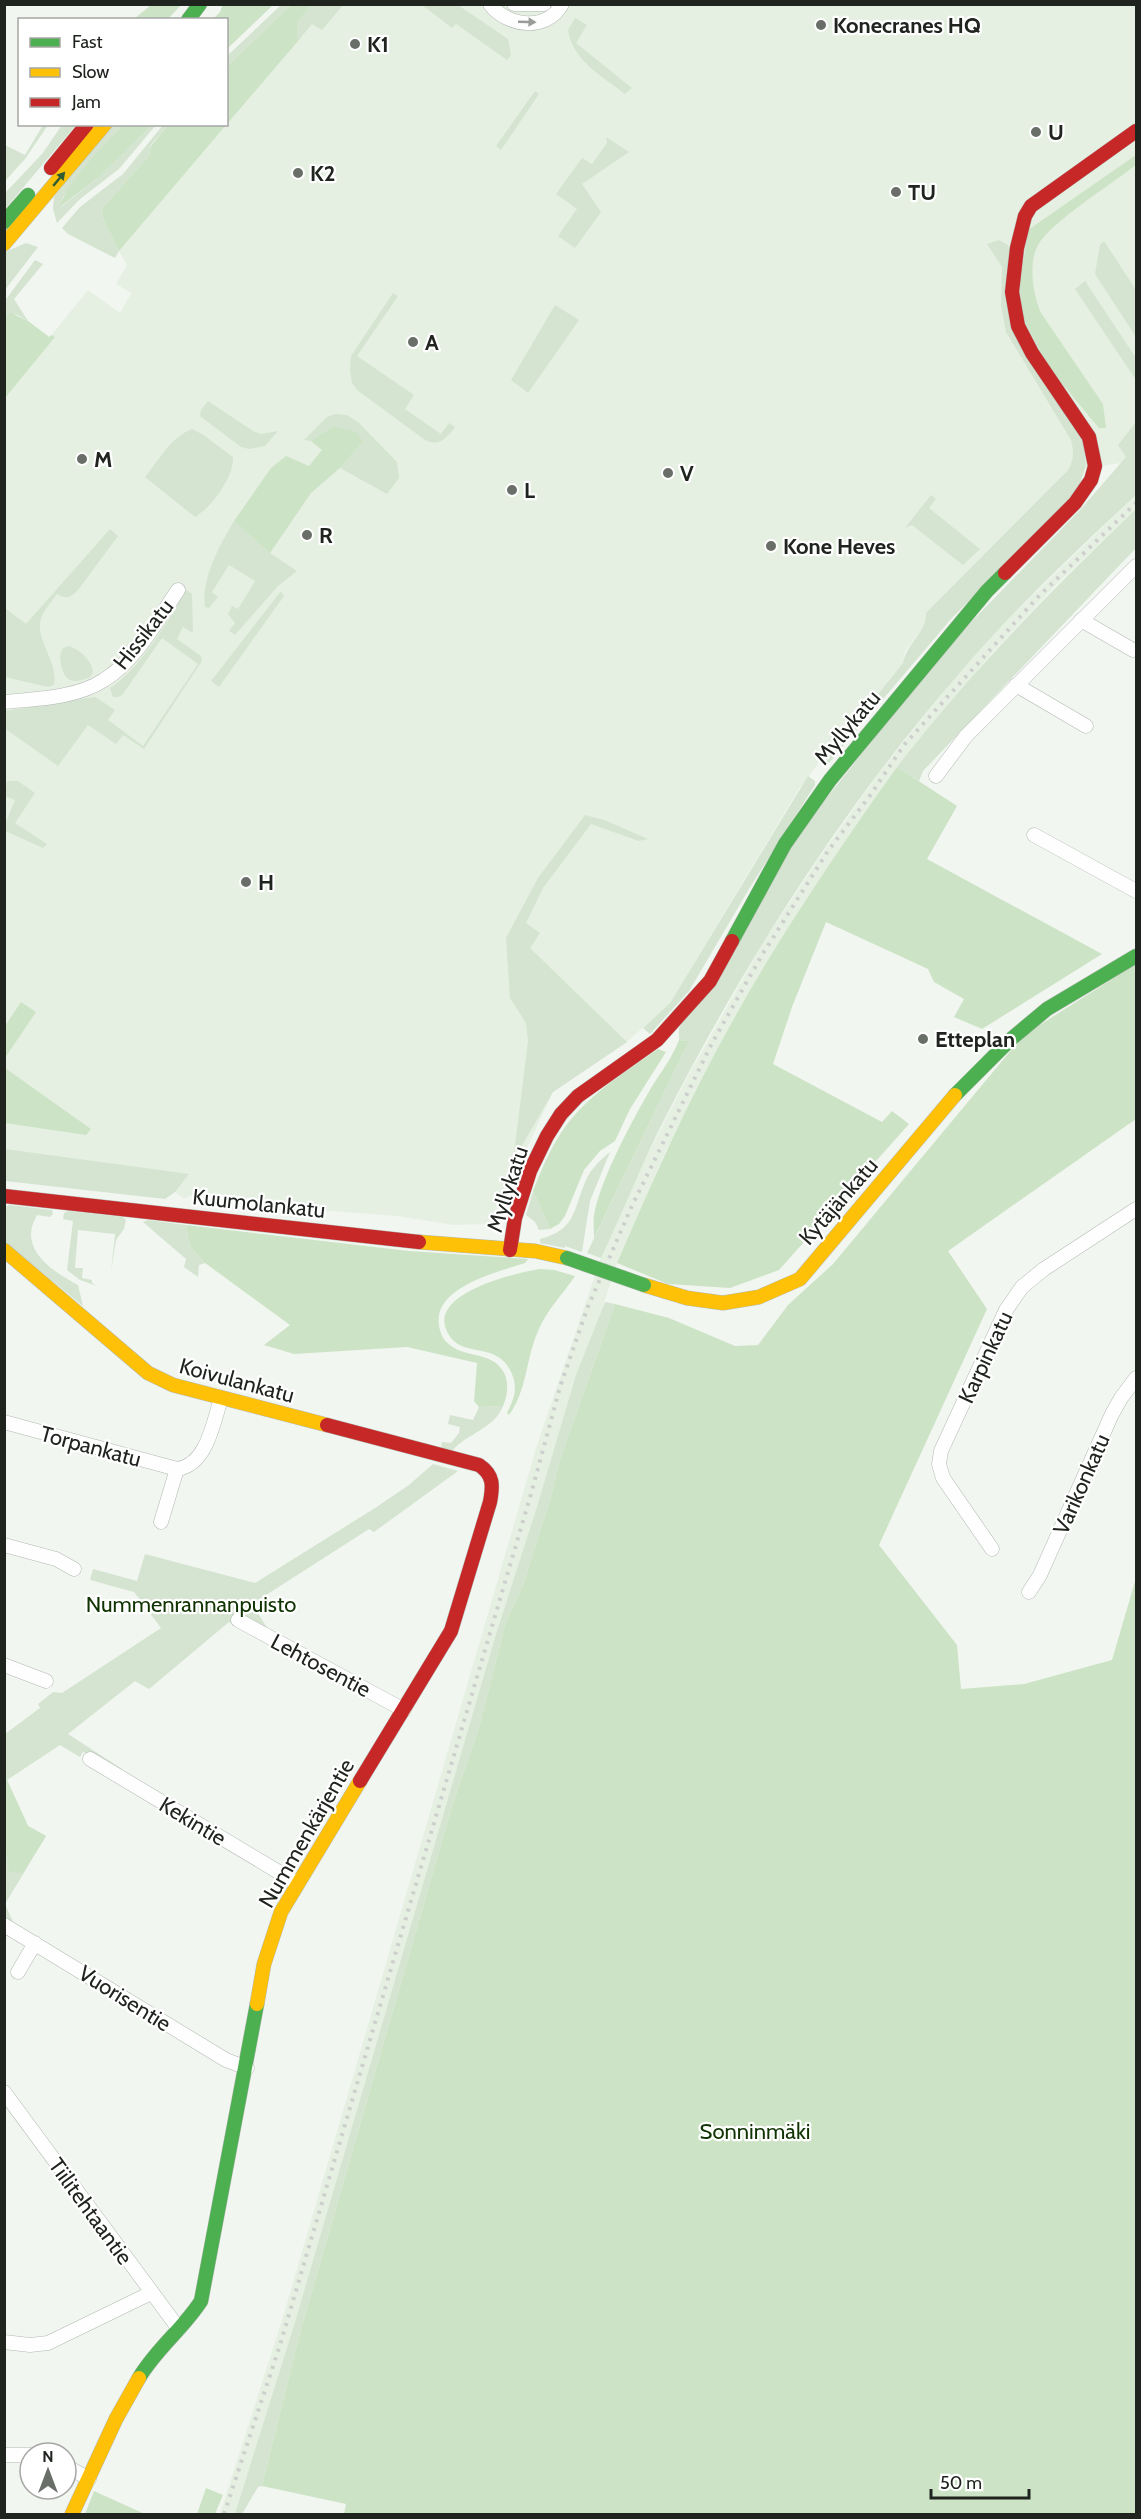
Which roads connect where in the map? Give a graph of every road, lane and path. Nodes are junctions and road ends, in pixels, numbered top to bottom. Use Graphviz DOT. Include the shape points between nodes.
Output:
graph roads {
  1 [pos="200,4"];
  2 [pos="490,4"];
  3 [pos="514,4"];
  4 [pos="544,4"];
  5 [pos="562,4"];
  6 [pos="190,18"];
  7 [pos="85,126"];
  8 [pos="103,126"];
  9 [pos="1137,132"];
  10 [pos="4,222"];
  11 [pos="4,244"];
  12 [pos="1137,566"];
  13 [pos="178,590"];
  14 [pos="1081,620"];
  15 [pos="1133,650"];
  16 [pos="1016,686"];
  17 [pos="4,702"];
  18 [pos="1086,726"];
  19 [pos="936,776"];
  20 [pos="1034,835"];
  21 [pos="1137,891"];
  22 [pos="1137,956"];
  23 [pos="4,1196"];
  24 [pos="1137,1209"];
  25 [pos="4,1250"];
  26 [pos="510,1250"];
  27 [pos="1137,1378"];
  28 [pos="221,1399"];
  29 [pos="4,1422"];
  30 [pos="177,1469"];
  31 [pos="493,1479"];
  32 [pos="161,1522"];
  33 [pos="4,1545"];
  34 [pos="992,1549"];
  35 [pos="74,1569"];
  36 [pos="1029,1592"];
  37 [pos="238,1620"];
  38 [pos="4,1665"];
  39 [pos="46,1681"];
  40 [pos="404,1710"];
  41 [pos="90,1759"];
  42 [pos="297,1883"];
  43 [pos="4,1925"];
  44 [pos="35,1943"];
  45 [pos="18,1972"];
  46 [pos="247,2068"];
  47 [pos="4,2092"];
  48 [pos="151,2293"];
  49 [pos="179,2329"];
  50 [pos="4,2342"];
  51 [pos="78,2473"];
  52 [pos="89,2479"];
  53 [pos="72,2514"];
  1 -- 6 [label="street"];
  2 -- 5 [label="street, one-way" via="521,24 543,22"];
  3 -- 4 [label="street"];
  7 -- 10 [label="street"];
  11 -- 8 [label="street, one-way"];
  9 -- 26 [label="street, Myllykatu" via="1031,206 1017,248 1012,292 1018,326 1089,437 1095,466 1090,480 1075,503 987,591 830,780 785,844 710,981 657,1040 578,1096 561,1114 530,1172 515,1218"];
  12 -- 14 [label="street"];
  13 -- 17 [label="street, Hissikatu" via="129,658 103,681 72,693"];
  14 -- 15 [label="street"];
  14 -- 16 [label="street"];
  16 -- 18 [label="street"];
  16 -- 19 [label="street" via="966,736"];
  20 -- 21 [label="street"];
  22 -- 26 [label="street, Kytäjänkatu, bridge" via="1047,1009 1010,1040 925,1129 800,1279 779,1290 723,1305 702,1303 567,1258"];
  23 -- 26 [label="street, Kuumolankatu"];
  24 -- 34 [label="street, Karpinkatu" via="1022,1287 1006,1310 941,1452 943,1478"];
  25 -- 28 [label="street, Koivulankatu" via="148,1373"];
  27 -- 36 [label="street, Varikonkatu" via="1113,1414"];
  28 -- 30 [label="street" via="202,1454 186,1468"];
  28 -- 31 [label="street, Koivulankatu" via="479,1465"];
  29 -- 30 [label="street, Torpankatu"];
  30 -- 32 [label="street"];
  31 -- 40 [label="street, Nummenkärjentie" via="490,1502 451,1630"];
  33 -- 35 [label="street" via="56,1559"];
  37 -- 40 [label="street, Lehtosentie"];
  38 -- 39 [label="street"];
  40 -- 42 [label="street, Nummenkärjentie"];
  41 -- 42 [label="street, Kekintie"];
  42 -- 46 [label="street, Nummenkärjentie" via="280,1912 270,1943"];
  43 -- 44 [label="street, Vuorisentie"];
  44 -- 45 [label="street"];
  44 -- 46 [label="street, Vuorisentie" via="226,2060"];
  46 -- 49 [label="street, Nummenkärjentie" via="201,2301"];
  47 -- 48 [label="street, Tiilitehtaantie"];
  48 -- 49 [label="street, Tiilitehtaantie"];
  48 -- 50 [label="street" via="48,2343"];
  49 -- 52 [label="street, Nummenkärjentie" via="148,2361"];
  51 -- 52 [label="street"];
  52 -- 53 [label="street, Nummenkärjentie"];
}
